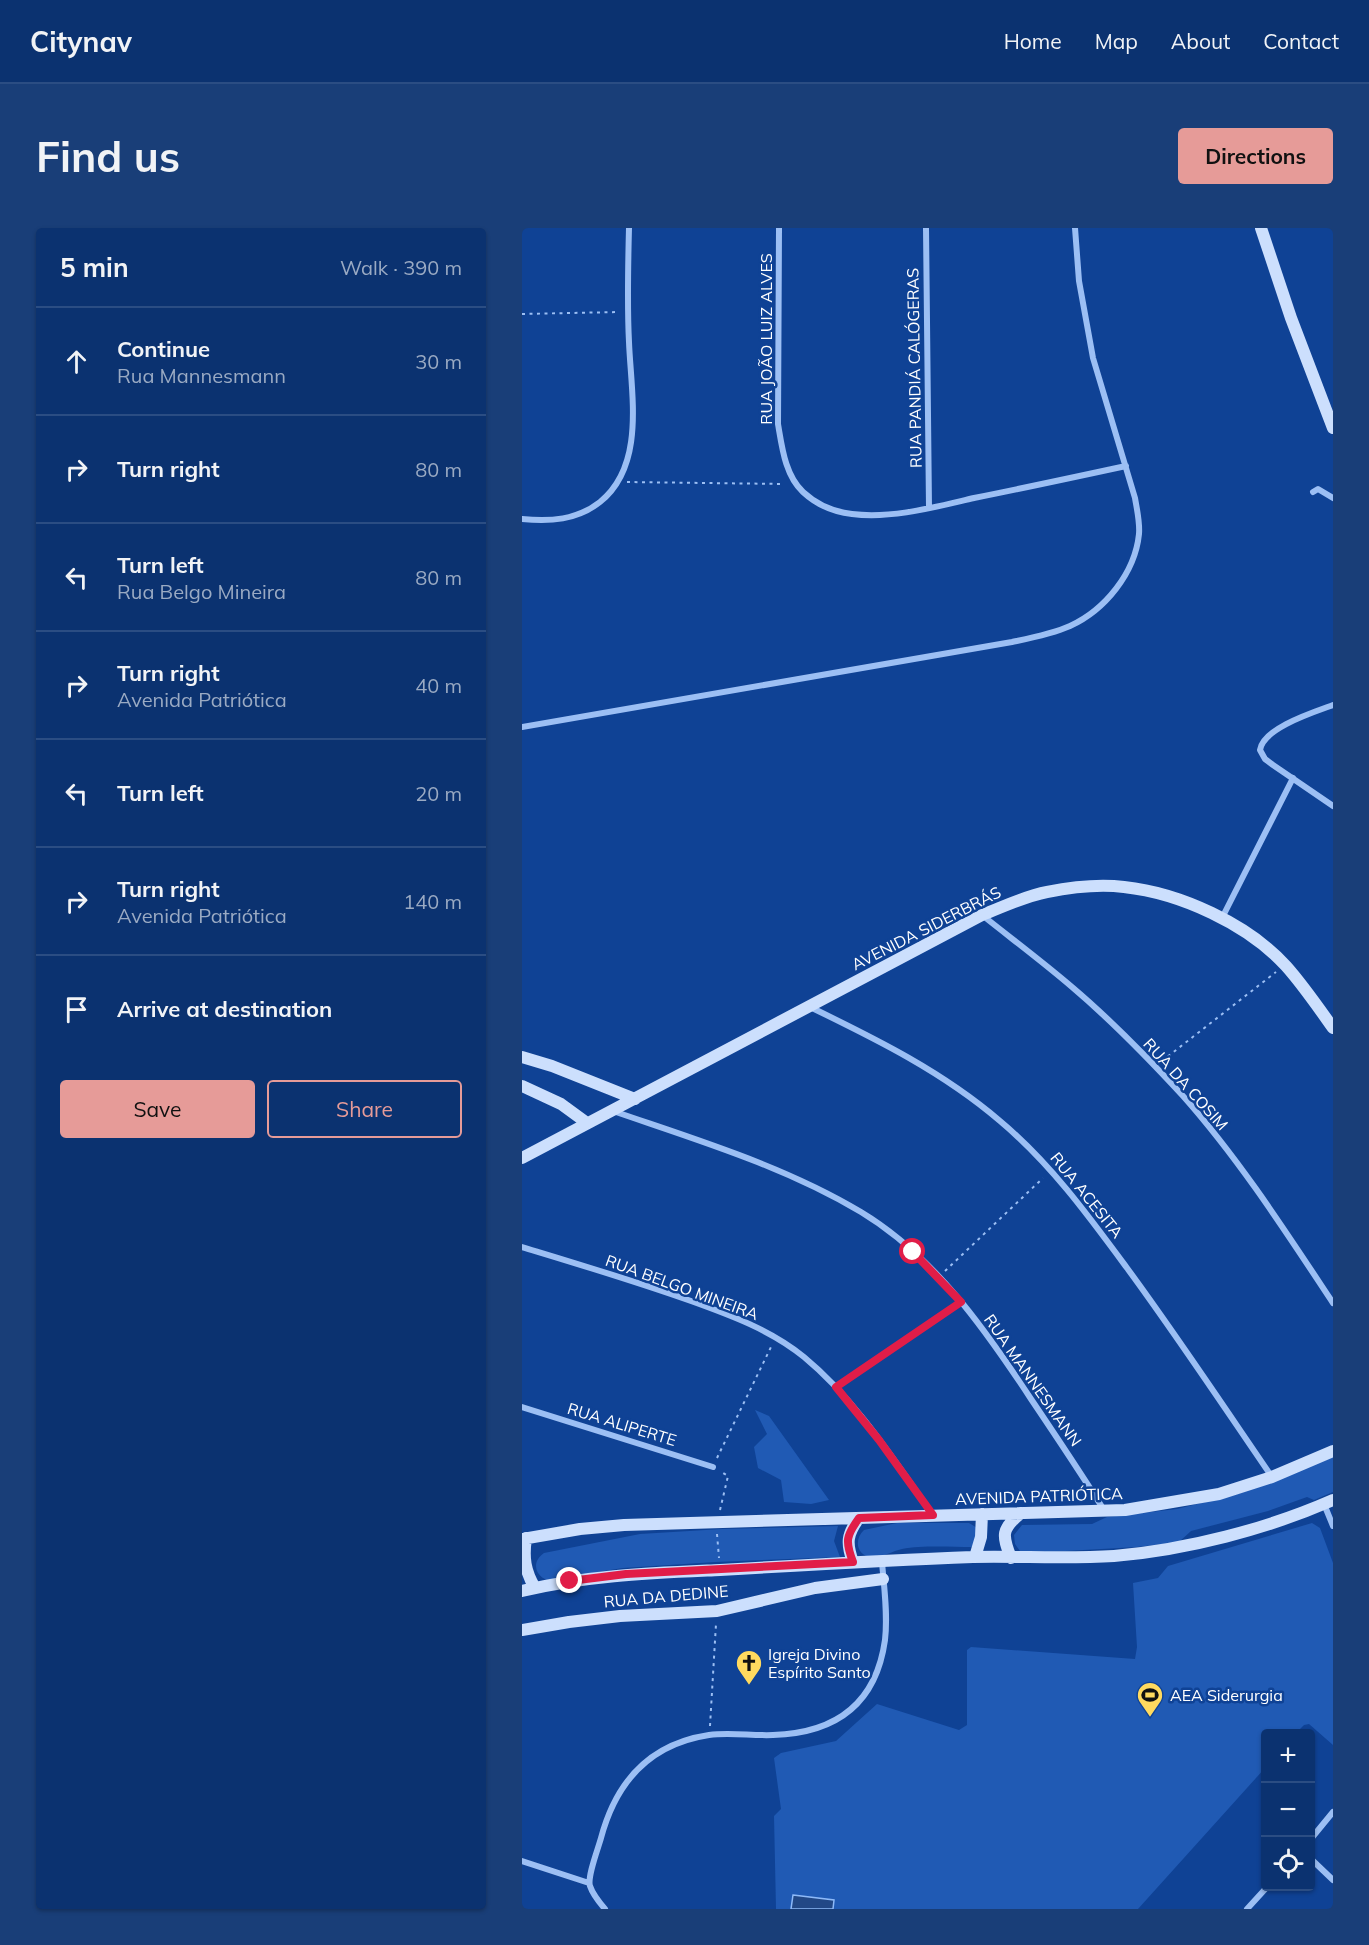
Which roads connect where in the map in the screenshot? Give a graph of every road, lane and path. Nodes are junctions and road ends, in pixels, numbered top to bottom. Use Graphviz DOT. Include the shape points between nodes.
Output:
graph roads {
  1 [pos="629,228"];
  2 [pos="779,228"];
  3 [pos="926,228"];
  4 [pos="1075,228"];
  5 [pos="1261,228"];
  6 [pos="628,312"];
  7 [pos="522,314"];
  8 [pos="1333,428"];
  9 [pos="1126,466"];
  10 [pos="619,482"];
  11 [pos="796,484"];
  12 [pos="1313,492"];
  13 [pos="1333,498"];
  14 [pos="929,508"];
  15 [pos="522,519"];
  16 [pos="1333,705"];
  17 [pos="522,727"];
  18 [pos="1293,778"];
  19 [pos="1333,806"];
  20 [pos="982,915"];
  21 [pos="1222,918"];
  22 [pos="1285,965"];
  23 [pos="809,1006"];
  24 [pos="1333,1028"];
  25 [pos="522,1057"];
  26 [pos="1155,1066"];
  27 [pos="522,1086"];
  28 [pos="635,1099"];
  29 [pos="612,1110"];
  30 [pos="587,1123"];
  31 [pos="522,1158"];
  32 [pos="1051,1170"];
  33 [pos="522,1247"];
  34 [pos="939,1277"];
  35 [pos="961,1302"];
  36 [pos="1333,1303"];
  37 [pos="836,1387"];
  38 [pos="522,1407"];
  39 [pos="1333,1451"];
  40 [pos="713,1467"];
  41 [pos="1272,1477"];
  42 [pos="1328,1502"];
  43 [pos="1105,1512"];
  44 [pos="1021,1513"];
  45 [pos="982,1514"];
  46 [pos="933,1515"];
  47 [pos="859,1518"];
  48 [pos="1333,1526"];
  49 [pos="524,1539"];
  50 [pos="975,1557"];
  51 [pos="1011,1558"];
  52 [pos="853,1562"];
  53 [pos="882,1562"];
  54 [pos="883,1579"];
  55 [pos="535,1588"];
  56 [pos="522,1591"];
  57 [pos="522,1630"];
  58 [pos="1333,1812"];
  59 [pos="1313,1837"];
  60 [pos="522,1861"];
  61 [pos="1315,1862"];
  62 [pos="1333,1880"];
  63 [pos="589,1883"];
  64 [pos="1264,1891"];
  65 [pos="605,1909"];
  66 [pos="1247,1909"];
  1 -- 6 [label="street"];
  2 -- 11 [label="street, RUA JOÃO LUIZ ALVES" via="778,424 784,455"];
  3 -- 14 [label="street, RUA PANDIÁ CALÓGERAS"];
  4 -- 9 [label="street" via="1076,259 1093,358"];
  5 -- 8 [label="main road"];
  6 -- 7 [label="path"];
  6 -- 10 [label="street" via="632,420 627,465"];
  9 -- 14 [label="street, RUA JOÃO LUIZ ALVES"];
  9 -- 17 [label="street" via="1139,518 1137,546 1126,574 1107,600 1070,626 1012,642"];
  10 -- 11 [label="path"];
  10 -- 15 [label="street" via="605,498 580,514 553,520"];
  11 -- 14 [label="street, RUA JOÃO LUIZ ALVES" via="819,503 848,513 892,514"];
  12 -- 13 [label="street" via="1317,489"];
  16 -- 18 [label="street" via="1277,728 1262,742 1260,750 1265,759"];
  18 -- 19 [label="street"];
  18 -- 21 [label="street"];
  20 -- 21 [label="main road, AVENIDA SIDERBRÁS" via="1044,892 1094,886 1155,893"];
  20 -- 23 [label="main road, AVENIDA SIDERBRÁS"];
  20 -- 26 [label="street, RUA DA COSIM" via="1073,988"];
  21 -- 22 [label="main road, AVENIDA SIDERBRÁS"];
  22 -- 24 [label="main road, AVENIDA SIDERBRÁS"];
  22 -- 26 [label="path"];
  23 -- 28 [label="main road, AVENIDA SIDERBRÁS"];
  23 -- 32 [label="street, RUA ACESITA" via="948,1082 998,1119"];
  25 -- 28 [label="main road"];
  26 -- 36 [label="street, RUA DA COSIM" via="1207,1124"];
  27 -- 30 [label="main road" via="561,1104"];
  28 -- 29 [label="main road, AVENIDA SIDERBRÁS"];
  29 -- 30 [label="main road, AVENIDA SIDERBRÁS"];
  29 -- 34 [label="street, RUA MANNESMANN" via="771,1167 820,1190 890,1232"];
  30 -- 31 [label="main road, AVENIDA SIDERBRÁS"];
  32 -- 34 [label="path"];
  32 -- 41 [label="street, RUA ACESITA" via="1153,1303"];
  33 -- 37 [label="street, RUA BELGO MINEIRA" via="743,1321 776,1337"];
  34 -- 35 [label="street, RUA MANNESMANN"];
  35 -- 37 [label="path"];
  35 -- 43 [label="street, RUA MANNESMANN" via="1012,1370"];
  37 -- 46 [label="street, RUA BELGO MINEIRA"];
  38 -- 40 [label="street, RUA ALIPERTE"];
  39 -- 41 [label="main road, AVENIDA PATRIÓTICA"];
  41 -- 43 [label="main road, AVENIDA PATRIÓTICA" via="1219,1494"];
  42 -- 48 [label="street"];
  42 -- 51 [label="main road" via="1250,1529 1180,1546 1113,1556"];
  43 -- 44 [label="main road, AVENIDA PATRIÓTICA"];
  44 -- 45 [label="main road, AVENIDA PATRIÓTICA"];
  44 -- 51 [label="main road" via="1004,1533"];
  45 -- 46 [label="main road, AVENIDA PATRIÓTICA"];
  45 -- 50 [label="main road"];
  46 -- 47 [label="main road, AVENIDA PATRIÓTICA"];
  47 -- 49 [label="main road, AVENIDA PATRIÓTICA" via="624,1525"];
  47 -- 52 [label="main road" via="848,1537"];
  49 -- 55 [label="main road" via="525,1567"];
  50 -- 51 [label="main road"];
  50 -- 53 [label="main road"];
  52 -- 53 [label="main road"];
  52 -- 55 [label="main road" via="626,1574"];
  53 -- 54 [label="street"];
  54 -- 57 [label="main road, RUA DA DEDINE" via="815,1588 717,1611 620,1616"];
  54 -- 63 [label="street" via="885,1638 880,1662 864,1697 839,1719 815,1730 710,1735 656,1755 630,1776 614,1800"];
  55 -- 56 [label="main road"];
  58 -- 59 [label="street"];
  60 -- 63 [label="street"];
  61 -- 62 [label="street"];
  63 -- 65 [label="street"];
  64 -- 66 [label="street"];
}
